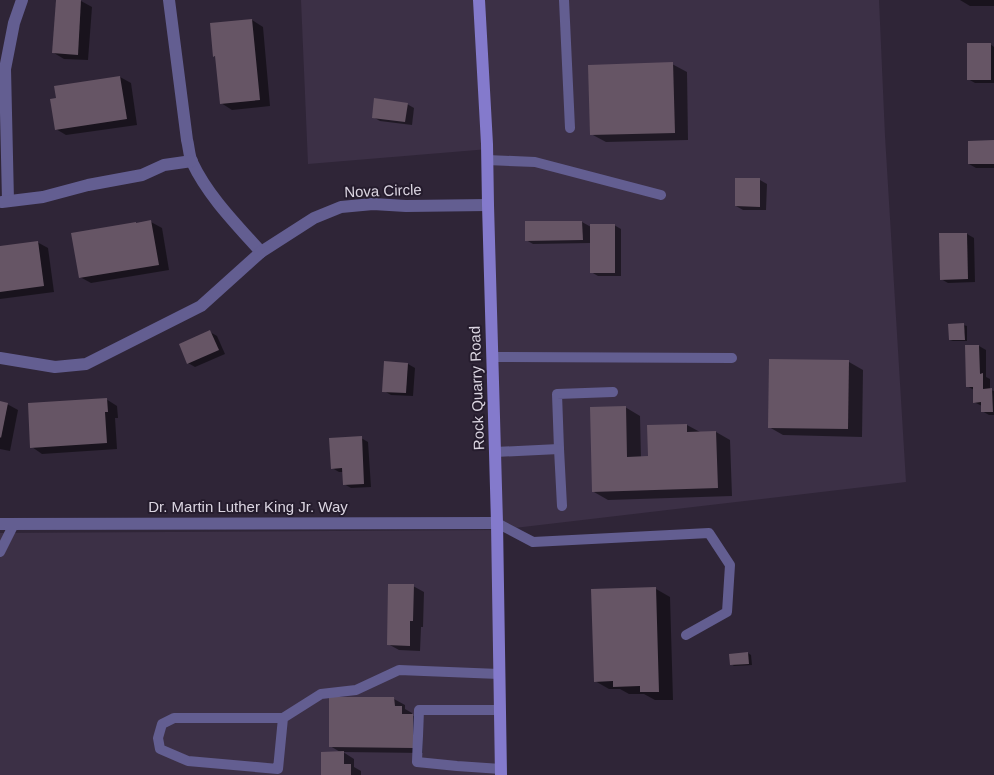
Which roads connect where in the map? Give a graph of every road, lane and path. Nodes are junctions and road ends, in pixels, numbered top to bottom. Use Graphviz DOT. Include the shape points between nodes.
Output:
graph roads {
  1 [pos="22,0"];
  2 [pos="169,0"];
  3 [pos="479,0"];
  4 [pos="564,0"];
  5 [pos="570,128"];
  6 [pos="487,160"];
  7 [pos="192,161"];
  8 [pos="661,195"];
  9 [pos="4,202"];
  10 [pos="488,205"];
  11 [pos="261,252"];
  12 [pos="492,357"];
  13 [pos="0,358"];
  14 [pos="732,358"];
  15 [pos="613,392"];
  16 [pos="559,449"];
  17 [pos="495,452"];
  18 [pos="562,506"];
  19 [pos="496,523"];
  20 [pos="0,524"];
  21 [pos="14,524"];
  22 [pos="0,552"];
  23 [pos="686,635"];
  24 [pos="499,674"];
  25 [pos="500,710"];
  26 [pos="283,718"];
  27 [pos="501,772"];
  1 -- 9 [label="street" via="5,68"];
  2 -- 7 [label="street"];
  3 -- 6 [label="street, Rock Quarry Road"];
  4 -- 5 [label="lane"];
  6 -- 8 [label="lane" via="535,162"];
  6 -- 10 [label="street, Rock Quarry Road"];
  7 -- 9 [label="street" via="164,165 142,175 88,184 43,197"];
  7 -- 11 [label="street" via="208,189"];
  10 -- 11 [label="street, Nova Circle" via="373,204 341,207 314,218"];
  10 -- 12 [label="street, Rock Quarry Road"];
  11 -- 13 [label="street, Nova Circle" via="201,306 86,364 55,367"];
  12 -- 14 [label="lane"];
  12 -- 17 [label="street, Rock Quarry Road"];
  15 -- 16 [label="lane" via="558,394"];
  16 -- 17 [label="lane"];
  16 -- 18 [label="lane"];
  17 -- 19 [label="street, Rock Quarry Road"];
  19 -- 21 [label="street, Dr. Martin Luther King Jr. Way"];
  19 -- 23 [label="lane" via="533,542 709,533 730,565 727,612"];
  19 -- 24 [label="street, Rock Quarry Road"];
  20 -- 21 [label="street, Dr. Martin Luther King Jr. Way"];
  21 -- 22 [label="lane"];
  24 -- 25 [label="street, Rock Quarry Road"];
  24 -- 26 [label="lane" via="399,670 356,690 321,694"];
  25 -- 27 [label="street, Rock Quarry Road"];
  25 -- 27 [label="lane" via="419,710 417,762"];
  26 -- 26 [label="lane" via="174,718 162,724 158,738 160,749 188,761 278,769"];
}
